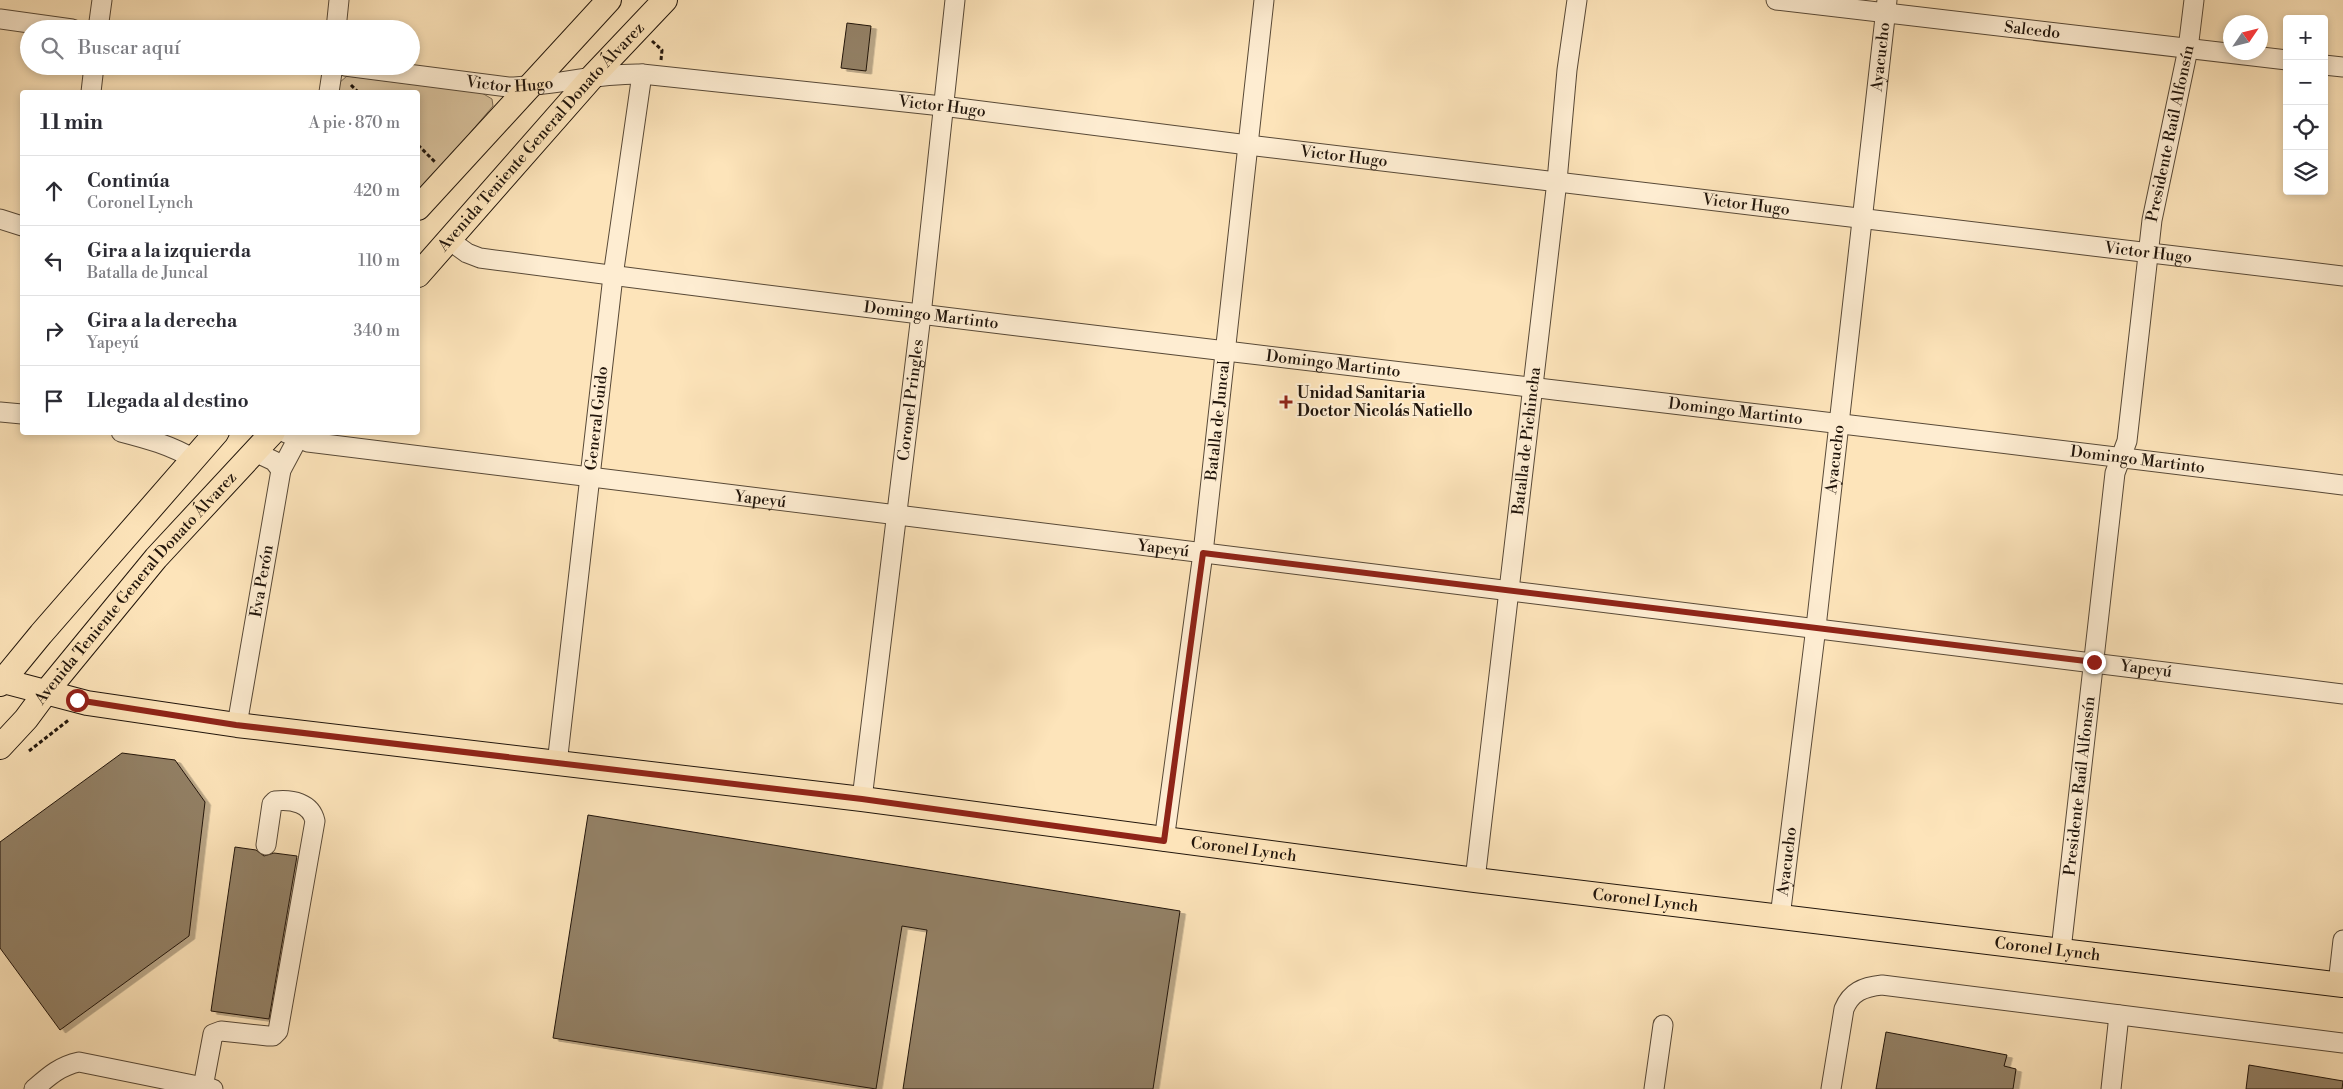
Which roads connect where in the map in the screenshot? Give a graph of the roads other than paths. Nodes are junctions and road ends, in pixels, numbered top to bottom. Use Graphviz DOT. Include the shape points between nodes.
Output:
graph roads {
  1 [pos="102,0"];
  2 [pos="339,0"];
  3 [pos="609,0"];
  4 [pos="665,0"];
  5 [pos="955,0"];
  6 [pos="1264,0"];
  7 [pos="1577,0"];
  8 [pos="1776,0"];
  9 [pos="2194,0"];
  10 [pos="1886,6"];
  11 [pos="0,19"];
  12 [pos="99,20"];
  13 [pos="337,20"];
  14 [pos="20,22"];
  15 [pos="2188,49"];
  16 [pos="2283,60"];
  17 [pos="2328,65"];
  18 [pos="2343,67"];
  19 [pos="642,74"];
  20 [pos="93,75"];
  21 [pos="331,75"];
  22 [pos="413,75"];
  23 [pos="594,76"];
  24 [pos="531,86"];
  25 [pos="91,90"];
  26 [pos="328,90"];
  27 [pos="942,106"];
  28 [pos="1248,145"];
  29 [pos="1556,181"];
  30 [pos="420,206"];
  31 [pos="1863,218"];
  32 [pos="0,219"];
  33 [pos="20,225"];
  34 [pos="449,240"];
  35 [pos="2147,252"];
  36 [pos="420,273"];
  37 [pos="613,276"];
  38 [pos="2343,276"];
  39 [pos="921,315"];
  40 [pos="1226,352"];
  41 [pos="1532,387"];
  42 [pos="0,412"];
  43 [pos="20,414"];
  44 [pos="1839,423"];
  45 [pos="132,435"];
  46 [pos="214,435"];
  47 [pos="270,435"];
  48 [pos="291,436"];
  49 [pos="255,452"];
  50 [pos="2121,457"];
  51 [pos="194,459"];
  52 [pos="281,470"];
  53 [pos="591,479"];
  54 [pos="2343,485"];
  55 [pos="895,516"];
  56 [pos="1203,553"];
  57 [pos="1507,589"];
  58 [pos="1816,627"];
  59 [pos="2094,662"];
  60 [pos="1,681"];
  61 [pos="46,692"];
  62 [pos="2343,694"];
  63 [pos="236,725"];
  64 [pos="0,747"];
  65 [pos="557,764"];
  66 [pos="862,799"];
  67 [pos="1164,841"];
  68 [pos="266,844"];
  69 [pos="1475,880"];
  70 [pos="1780,917"];
  71 [pos="2343,940"];
  72 [pos="2061,950"];
  73 [pos="2341,984"];
  74 [pos="2119,1014"];
  75 [pos="1663,1025"];
  76 [pos="2343,1043"];
  77 [pos="208,1088"];
  78 [pos="34,1089"];
  79 [pos="1654,1089"];
  80 [pos="1831,1089"];
  81 [pos="2111,1089"];
  1 -- 12 [label="street"];
  2 -- 13 [label="street"];
  3 -- 24 [label="main road"];
  4 -- 23 [label="main road, Avenida Teniente General Donato Álvarez"];
  5 -- 27 [label="street, Coronel Pringles"];
  6 -- 28 [label="street, Batalla de Juncal"];
  7 -- 29 [label="street, Batalla de Pichincha"];
  8 -- 10 [label="street, Salcedo"];
  9 -- 15 [label="street, Presidente Raúl Alfonsín"];
  10 -- 15 [label="street, Salcedo"];
  10 -- 31 [label="street, Ayacucho"];
  11 -- 14 [label="street"];
  15 -- 16 [label="street, Salcedo"];
  15 -- 35 [label="street, Presidente Raúl Alfonsín"];
  17 -- 18 [label="street"];
  19 -- 23 [label="street, Victor Hugo"];
  19 -- 27 [label="street, Victor Hugo"];
  19 -- 37 [label="street, General Guido"];
  20 -- 25 [label="street"];
  21 -- 26 [label="street"];
  22 -- 24 [label="street, Victor Hugo" via="488,85"];
  23 -- 24 [label="street, Victor Hugo"];
  23 -- 34 [label="main road, Avenida Teniente General Donato Álvarez"];
  24 -- 30 [label="main road"];
  27 -- 28 [label="street, Victor Hugo"];
  27 -- 39 [label="street, Coronel Pringles"];
  28 -- 29 [label="street, Victor Hugo"];
  28 -- 40 [label="street, Batalla de Juncal"];
  29 -- 31 [label="street, Victor Hugo"];
  29 -- 41 [label="street, Batalla de Pichincha"];
  31 -- 35 [label="street, Victor Hugo"];
  31 -- 44 [label="street, Ayacucho"];
  32 -- 33 [label="street"];
  34 -- 36 [label="main road, Avenida Teniente General Donato Álvarez"];
  34 -- 37 [label="street, Domingo Martinto" via="480,258"];
  35 -- 38 [label="street, Victor Hugo"];
  35 -- 50 [label="street, Presidente Raúl Alfonsín" via="2127,441"];
  37 -- 39 [label="street, Domingo Martinto"];
  37 -- 53 [label="street, General Guido"];
  39 -- 40 [label="street, Domingo Martinto"];
  39 -- 55 [label="street, Coronel Pringles"];
  40 -- 41 [label="street, Domingo Martinto"];
  40 -- 56 [label="street, Batalla de Juncal"];
  41 -- 44 [label="street, Domingo Martinto"];
  41 -- 57 [label="street, Batalla de Pichincha"];
  42 -- 43 [label="street"];
  44 -- 50 [label="street, Domingo Martinto"];
  44 -- 58 [label="street, Ayacucho"];
  45 -- 51 [label="street" via="164,444"];
  46 -- 51 [label="main road"];
  47 -- 49 [label="main road, Avenida Teniente General Donato Álvarez"];
  48 -- 52 [label="street, Eva Perón"];
  48 -- 53 [label="street, Yapeyú"];
  49 -- 52 [label="street" via="274,461"];
  49 -- 61 [label="main road, Avenida Teniente General Donato Álvarez" via="156,558"];
  50 -- 54 [label="street, Domingo Martinto"];
  50 -- 59 [label="street, Presidente Raúl Alfonsín" via="2115,472"];
  51 -- 60 [label="main road"];
  52 -- 63 [label="street, Eva Perón"];
  53 -- 55 [label="street, Yapeyú"];
  53 -- 65 [label="street, General Guido"];
  55 -- 56 [label="street, Yapeyú"];
  55 -- 66 [label="street, Coronel Pringles"];
  56 -- 57 [label="street, Yapeyú"];
  56 -- 67 [label="street, Batalla de Juncal"];
  57 -- 58 [label="street, Yapeyú"];
  57 -- 69 [label="street, Batalla de Pichincha"];
  58 -- 59 [label="street, Yapeyú"];
  58 -- 70 [label="street, Ayacucho"];
  59 -- 62 [label="street, Yapeyú"];
  59 -- 72 [label="street, Presidente Raúl Alfonsín"];
  60 -- 61 [label="main road, Coronel Lynch"];
  61 -- 63 [label="main road, Coronel Lynch" via="87,703"];
  61 -- 64 [label="main road, Avenida Teniente General Donato Álvarez"];
  63 -- 65 [label="main road, Coronel Lynch"];
  65 -- 66 [label="main road, Coronel Lynch"];
  66 -- 67 [label="main road, Coronel Lynch"];
  67 -- 69 [label="main road, Coronel Lynch"];
  68 -- 77 [label="street" via="275,801 303,804 314,813 278,1031 274,1036 221,1031 213,1034"];
  69 -- 70 [label="main road, Coronel Lynch"];
  70 -- 72 [label="main road, Coronel Lynch"];
  71 -- 73 [label="street"];
  72 -- 73 [label="main road, Coronel Lynch"];
  74 -- 76 [label="street"];
  74 -- 80 [label="street" via="1882,985 1868,986 1848,999 1844,1009"];
  74 -- 81 [label="street"];
  75 -- 79 [label="street"];
  77 -- 78 [label="street" via="79,1062 53,1072"];
}
